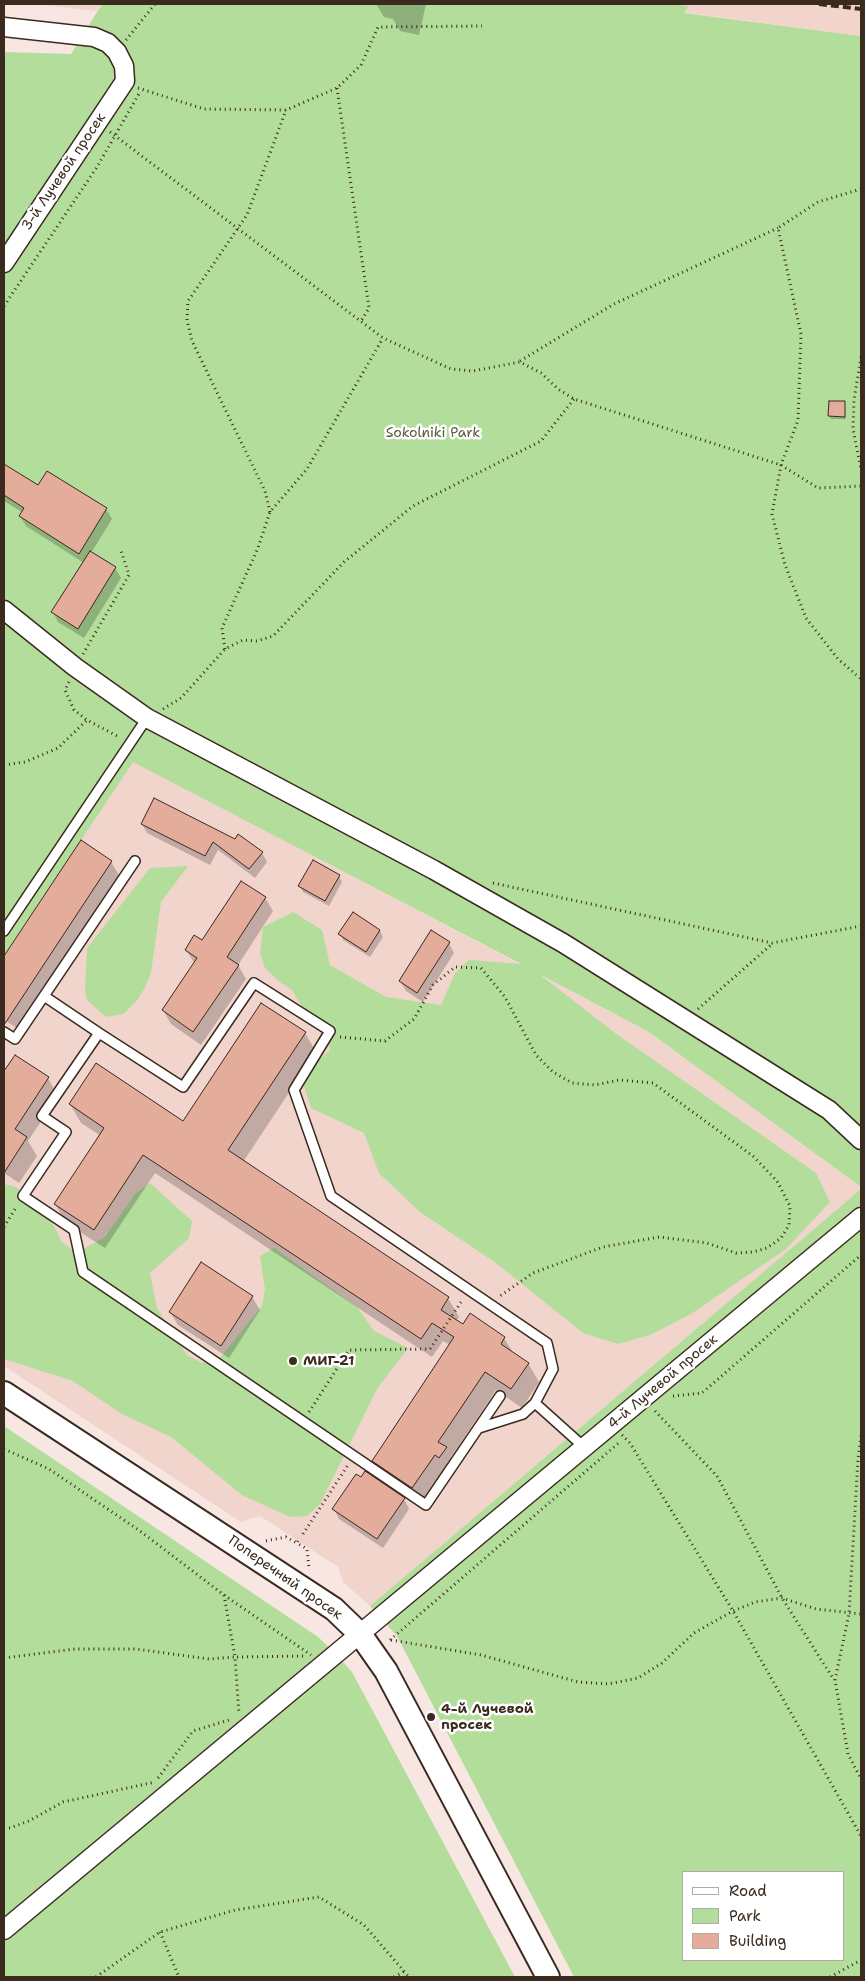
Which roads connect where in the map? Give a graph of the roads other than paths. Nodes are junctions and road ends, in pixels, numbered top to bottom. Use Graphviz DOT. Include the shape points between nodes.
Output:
graph roads {
  1 [pos="4,27"];
  2 [pos="4,263"];
  3 [pos="4,610"];
  4 [pos="147,718"];
  5 [pos="135,861"];
  6 [pos="4,931"];
  7 [pos="44,996"];
  8 [pos="4,1032"];
  9 [pos="99,1033"];
  10 [pos="861,1140"];
  11 [pos="861,1217"];
  12 [pos="4,1393"];
  13 [pos="500,1396"];
  14 [pos="535,1403"];
  15 [pos="478,1428"];
  16 [pos="584,1447"];
  17 [pos="360,1634"];
  18 [pos="4,1930"];
  19 [pos="548,1977"];
  1 -- 2 [label="street, 3-й Лучевой просек" via="94,37 108,43 124,66 125,80"];
  3 -- 4 [label="street" via="75,667"];
  4 -- 6 [label="lane"];
  4 -- 10 [label="street" via="434,870 563,943 829,1110"];
  5 -- 7 [label="lane"];
  7 -- 8 [label="lane" via="15,1039"];
  7 -- 9 [label="lane"];
  9 -- 14 [label="lane" via="184,1087 254,983 330,1031 294,1090 331,1196 547,1342 553,1370"];
  9 -- 15 [label="lane" via="42,1116 66,1132 23,1196 74,1230 83,1272 426,1505"];
  11 -- 16 [label="street, 4-й Лучевой просек"];
  12 -- 17 [label="street, Поперечный просек" via="334,1609"];
  13 -- 15 [label="lane"];
  14 -- 15 [label="lane" via="523,1414"];
  14 -- 16 [label="lane"];
  16 -- 17 [label="street, 4-й Лучевой просек"];
  17 -- 18 [label="street, 4-й Лучевой просек"];
  17 -- 19 [label="street, Поперечный просек" via="386,1671"];
}
